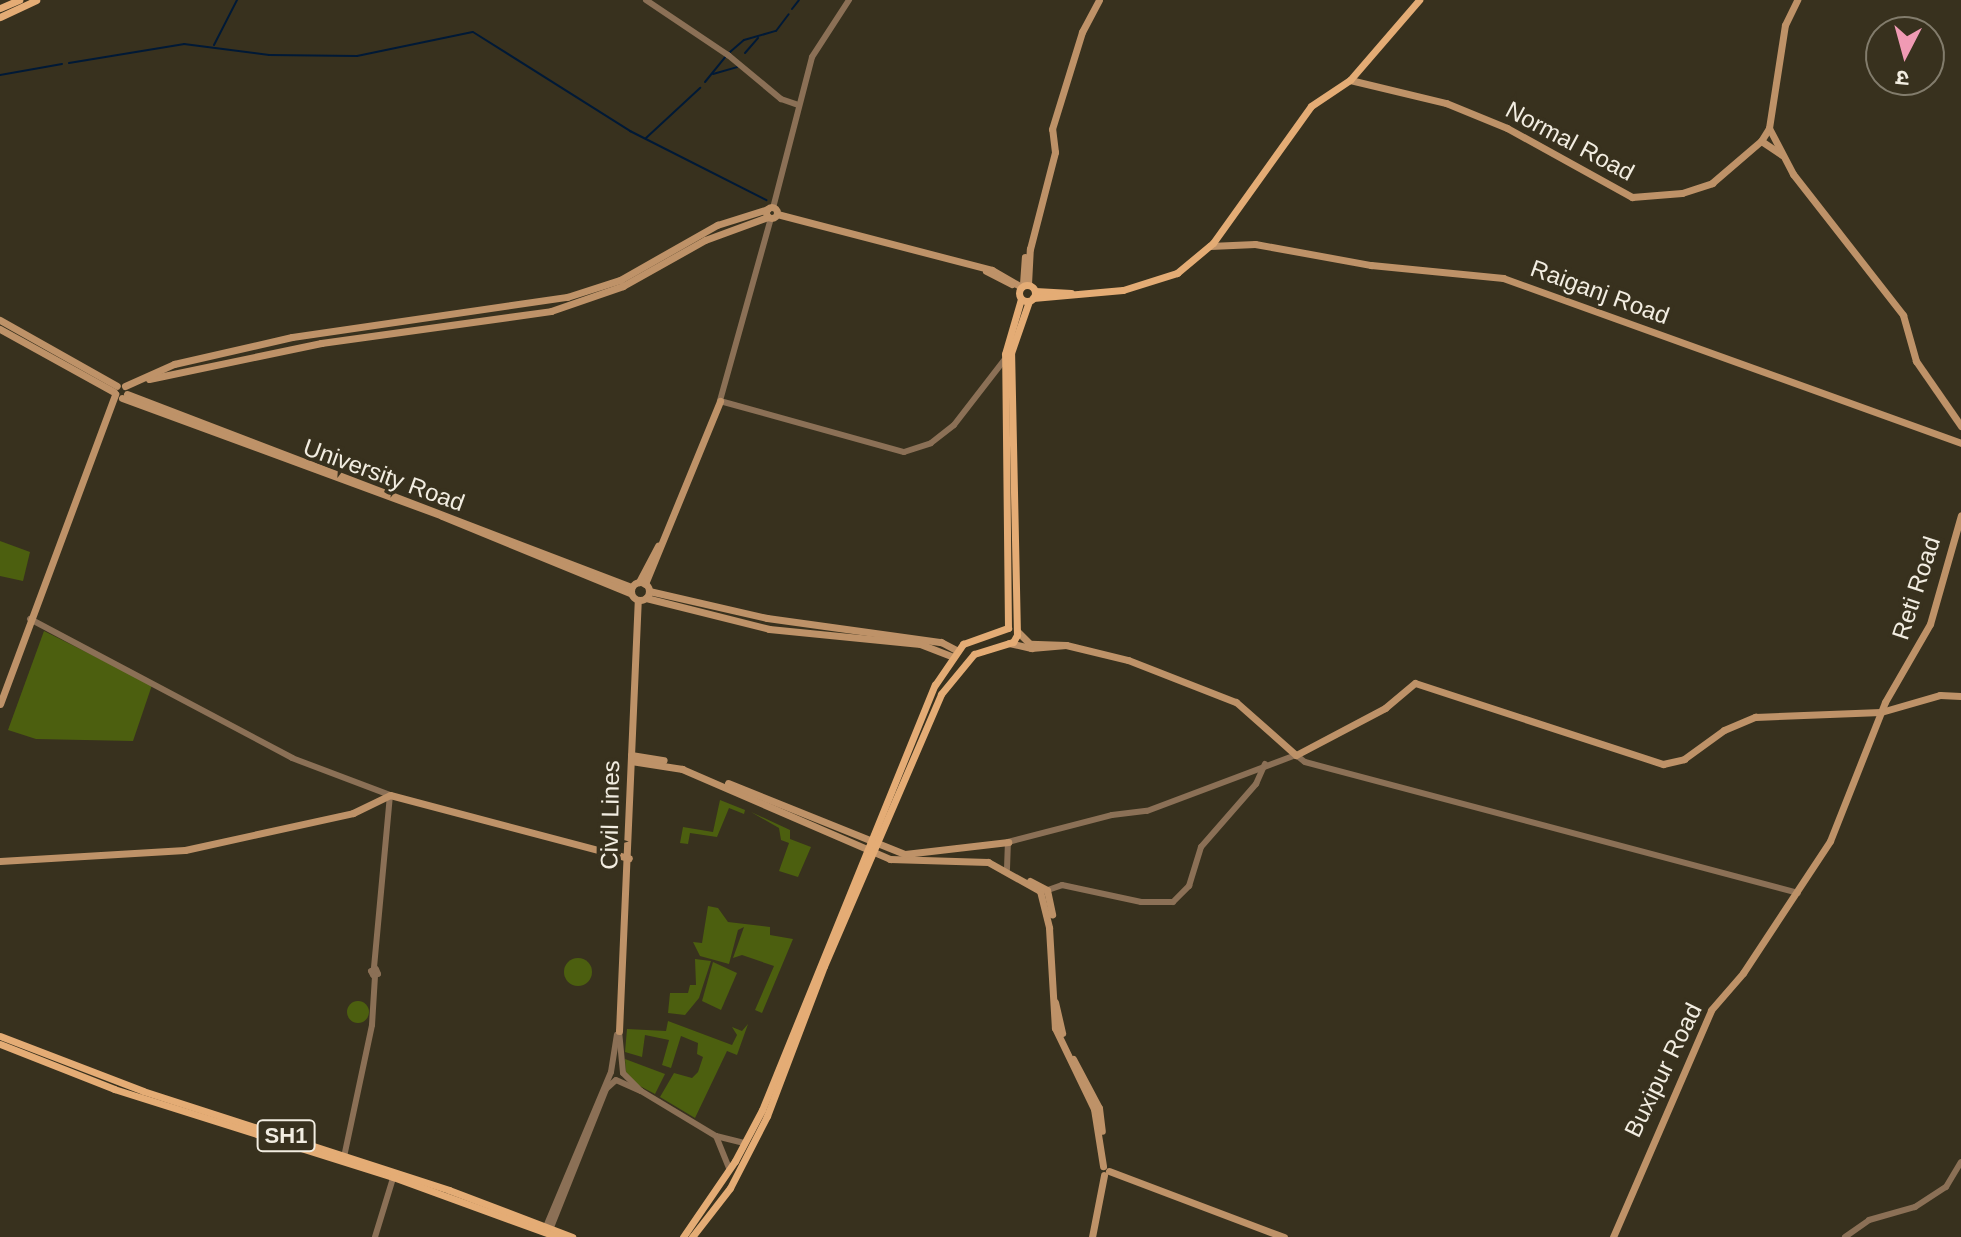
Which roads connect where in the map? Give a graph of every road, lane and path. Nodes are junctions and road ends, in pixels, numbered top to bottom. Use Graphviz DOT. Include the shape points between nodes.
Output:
graph roads {
  1 [pos="19,0"];
  2 [pos="36,0"];
  3 [pos="646,0"];
  4 [pos="849,0"];
  5 [pos="1099,0"];
  6 [pos="1419,0"];
  7 [pos="1797,0"];
  8 [pos="0,8"];
  9 [pos="0,17"];
  10 [pos="1350,80"];
  11 [pos="798,105"];
  12 [pos="1769,128"];
  13 [pos="1761,141"];
  14 [pos="1782,155"];
  15 [pos="771,213"];
  16 [pos="1210,246"];
  17 [pos="1026,292"];
  18 [pos="0,320"];
  19 [pos="0,329"];
  20 [pos="1005,359"];
  21 [pos="121,392"];
  22 [pos="720,401"];
  23 [pos="1961,426"];
  24 [pos="1961,443"];
  25 [pos="1011,502"];
  26 [pos="1961,515"];
  27 [pos="631,590"];
  28 [pos="643,591"];
  29 [pos="30,619"];
  30 [pos="1008,628"];
  31 [pos="1017,631"];
  32 [pos="1009,643"];
  33 [pos="1066,645"];
  34 [pos="958,650"];
  35 [pos="966,661"];
  36 [pos="1961,696"];
  37 [pos="0,704"];
  38 [pos="1881,712"];
  39 [pos="1296,755"];
  40 [pos="631,758"];
  41 [pos="1265,764"];
  42 [pos="390,795"];
  43 [pos="1008,842"];
  44 [pos="871,847"];
  45 [pos="629,858"];
  46 [pos="0,861"];
  47 [pos="1010,872"];
  48 [pos="1044,891"];
  49 [pos="1798,893"];
  50 [pos="619,1031"];
  51 [pos="794,1035"];
  52 [pos="0,1036"];
  53 [pos="0,1044"];
  54 [pos="611,1072"];
  55 [pos="623,1073"];
  56 [pos="616,1080"];
  57 [pos="641,1091"];
  58 [pos="716,1136"];
  59 [pos="745,1143"];
  60 [pos="344,1159"];
  61 [pos="1961,1162"];
  62 [pos="729,1169"];
  63 [pos="1105,1170"];
  64 [pos="394,1174"];
  65 [pos="547,1230"];
  66 [pos="375,1237"];
  67 [pos="558,1237"];
  68 [pos="572,1237"];
  69 [pos="683,1237"];
  70 [pos="692,1237"];
  71 [pos="1092,1237"];
  72 [pos="1284,1237"];
  73 [pos="1613,1237"];
  74 [pos="1845,1237"];
  1 -- 8 [label="main road"];
  2 -- 9 [label="main road"];
  3 -- 11 [label="street" via="728,55 781,99"];
  4 -- 11 [label="street" via="824,32"];
  5 -- 17 [label="main road" via="1082,32 1053,126 1055,152 1022,267"];
  6 -- 10 [label="main road"];
  7 -- 12 [label="main road" via="1785,25"];
  10 -- 13 [label="main road, Normal Road" via="1446,103 1495,123 1632,197 1682,193 1712,183"];
  10 -- 16 [label="main road" via="1302,115"];
  11 -- 15 [label="street"];
  12 -- 13 [label="main road, Normal Road"];
  12 -- 14 [label="main road"];
  13 -- 14 [label="main road"];
  14 -- 23 [label="main road" via="1903,315 1916,361"];
  15 -- 17 [label="main road" via="986,271"];
  15 -- 21 [label="main road" via="705,240 623,286 551,311 266,352 188,367"];
  15 -- 22 [label="street"];
  16 -- 17 [label="main road" via="1177,273 1153,284"];
  16 -- 24 [label="main road, Raiganj Road" via="1255,244 1371,265 1503,278"];
  17 -- 20 [label="main road"];
  17 -- 25 [label="main road" via="1011,353"];
  18 -- 21 [label="main road"];
  19 -- 21 [label="main road"];
  20 -- 22 [label="street" via="954,425 931,443 904,452"];
  20 -- 25 [label="main road"];
  21 -- 27 [label="main road, University Road"];
  21 -- 29 [label="main road" via="104,417"];
  22 -- 28 [label="main road, Civil Lines"];
  25 -- 30 [label="main road"];
  25 -- 31 [label="main road"];
  26 -- 38 [label="main road, Reti Road" via="1930,624"];
  27 -- 28 [label="main road"];
  27 -- 28 [label="main road"];
  28 -- 34 [label="main road"];
  28 -- 34 [label="main road" via="769,629"];
  28 -- 40 [label="main road, Civil Lines"];
  29 -- 37 [label="main road"];
  29 -- 42 [label="street" via="292,758"];
  30 -- 31 [label="main road"];
  30 -- 34 [label="main road"];
  31 -- 32 [label="main road"];
  31 -- 33 [label="main road" via="1030,644"];
  32 -- 33 [label="main road" via="1031,648"];
  32 -- 35 [label="main road"];
  33 -- 39 [label="main road" via="1128,660 1236,702"];
  34 -- 35 [label="main road"];
  34 -- 44 [label="main road" via="928,700"];
  35 -- 44 [label="main road" via="933,711"];
  36 -- 38 [label="main road" via="1940,695"];
  38 -- 39 [label="main road" via="1751,717 1684,759 1663,764 1415,683 1385,708"];
  38 -- 49 [label="main road, Reti Road" via="1830,841"];
  39 -- 41 [label="street"];
  39 -- 49 [label="street" via="1305,762"];
  40 -- 44 [label="main road" via="682,769"];
  40 -- 45 [label="main road, Civil Lines"];
  41 -- 43 [label="street" via="1147,811"];
  41 -- 48 [label="street" via="1256,784 1201,847 1189,886 1173,902 1141,902 1062,885"];
  42 -- 45 [label="main road"];
  42 -- 46 [label="main road" via="353,813 185,850"];
  42 -- 60 [label="street" via="372,1025"];
  43 -- 44 [label="main road" via="914,855"];
  43 -- 47 [label="street"];
  44 -- 47 [label="main road" via="916,863 988,862"];
  44 -- 51 [label="main road"];
  45 -- 50 [label="main road, Civil Lines"];
  47 -- 48 [label="main road"];
  48 -- 63 [label="main road" via="1059,1027 1099,1108"];
  49 -- 73 [label="main road, Buxipur Road" via="1711,1010"];
  50 -- 54 [label="street"];
  50 -- 55 [label="street"];
  51 -- 59 [label="main road"];
  51 -- 70 [label="main road" via="743,1166"];
  52 -- 60 [label="main road, SH1"];
  53 -- 60 [label="main road, SH1" via="114,1089"];
  54 -- 55 [label="street" via="617,1068"];
  54 -- 56 [label="street"];
  54 -- 65 [label="street"];
  55 -- 56 [label="street"];
  55 -- 57 [label="street"];
  56 -- 57 [label="street"];
  56 -- 65 [label="street" via="606,1089"];
  57 -- 58 [label="street"];
  58 -- 59 [label="street"];
  58 -- 62 [label="street"];
  59 -- 62 [label="main road"];
  60 -- 64 [label="main road, SH1"];
  61 -- 74 [label="street" via="1946,1187 1915,1207 1869,1220"];
  62 -- 69 [label="main road"];
  63 -- 71 [label="main road"];
  63 -- 72 [label="main road"];
  64 -- 65 [label="main road, SH1"];
  64 -- 66 [label="street"];
  65 -- 67 [label="main road, SH1"];
  65 -- 68 [label="main road, SH1"];
}
